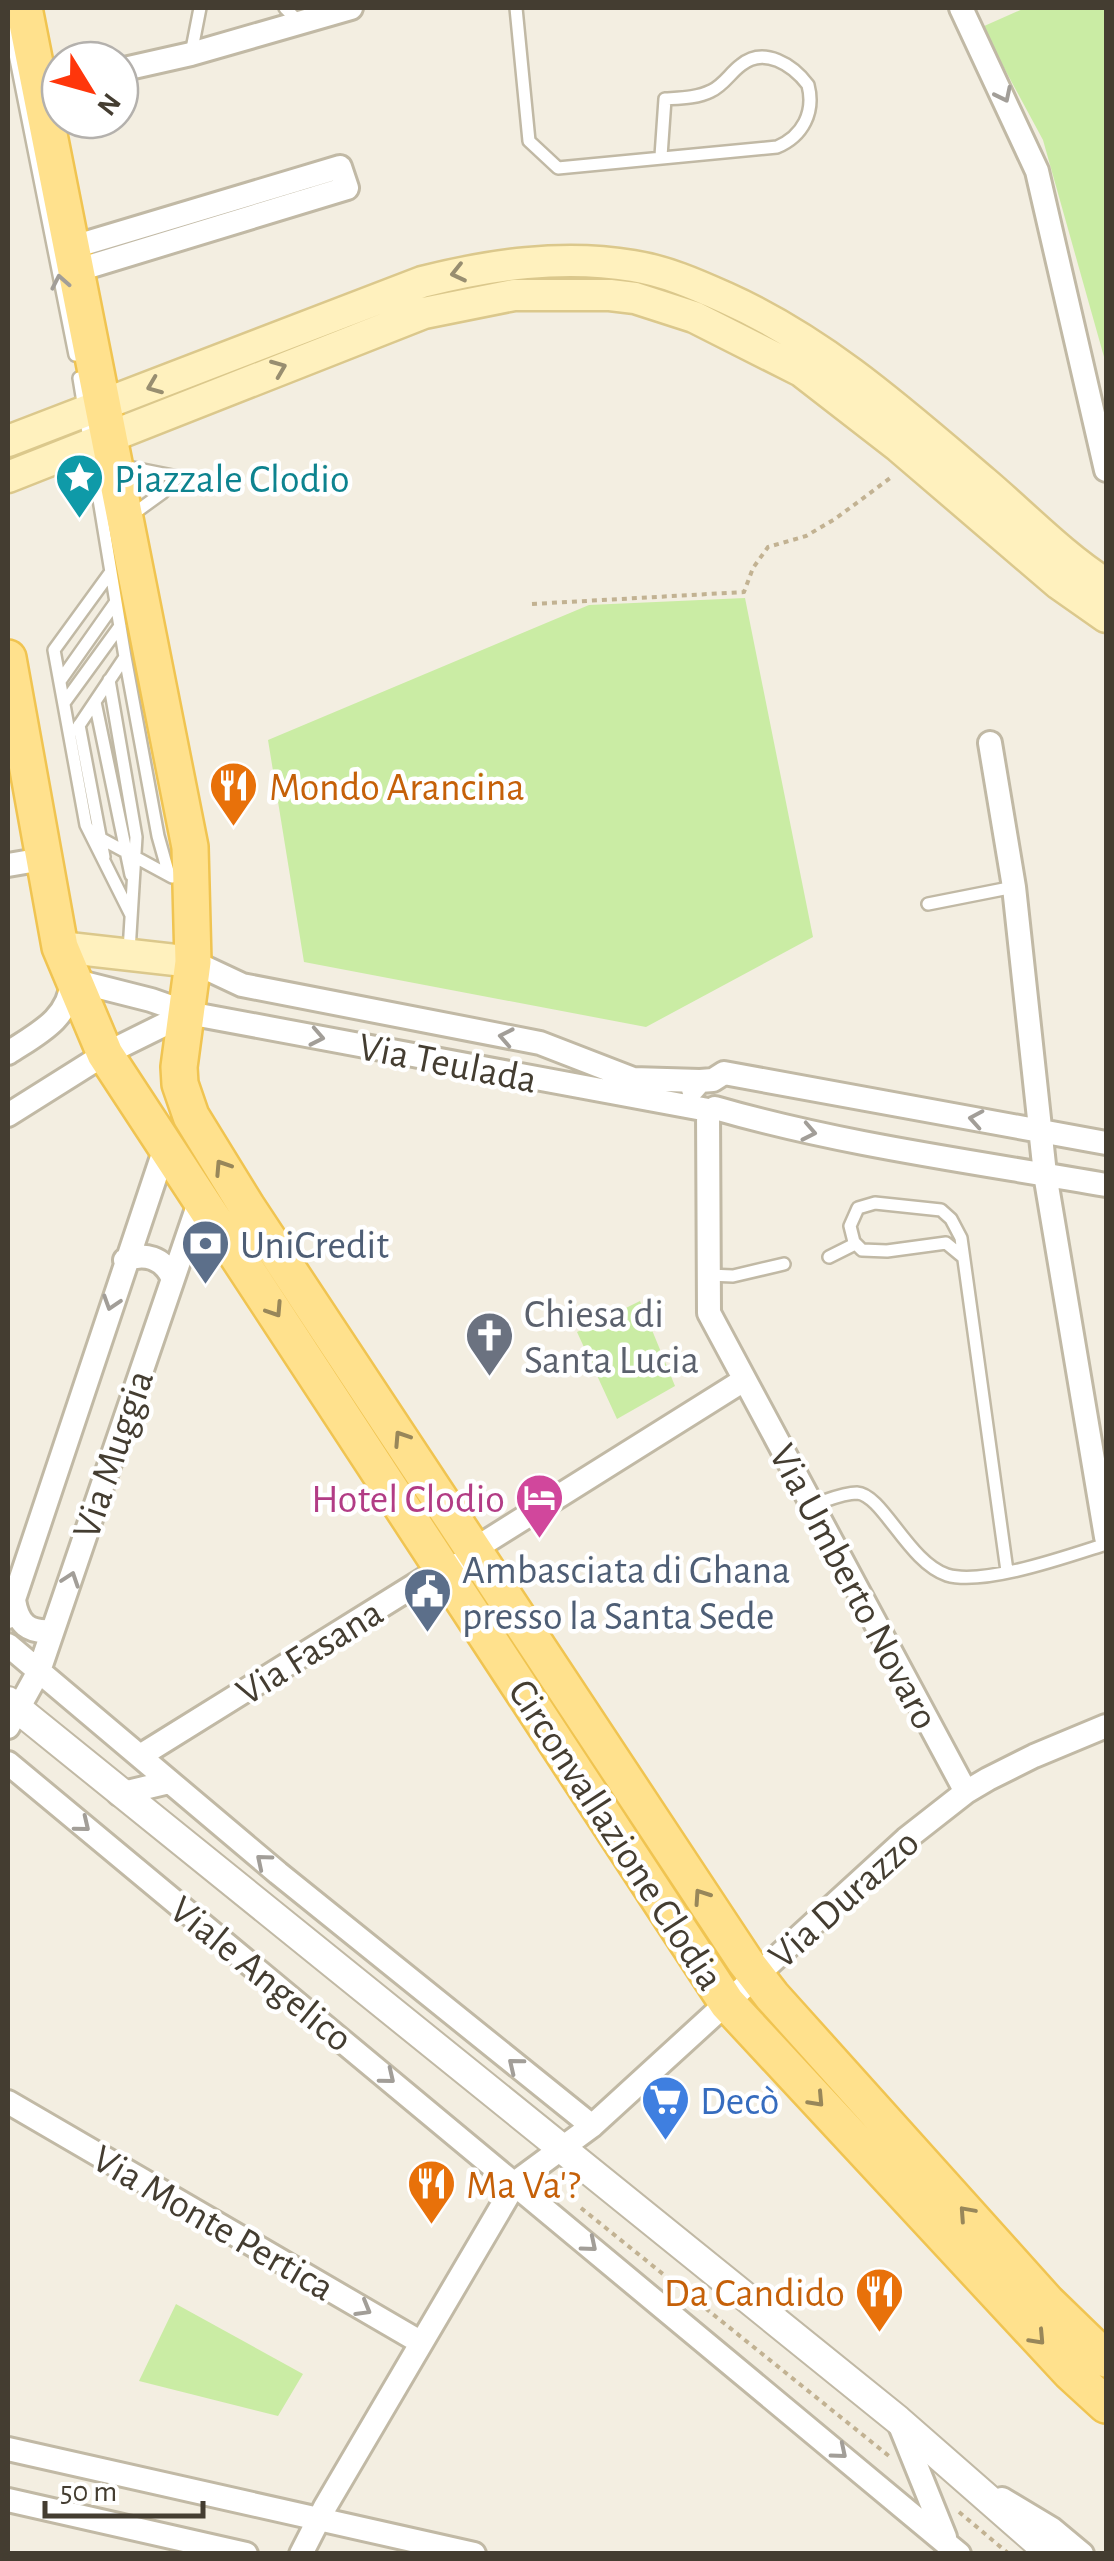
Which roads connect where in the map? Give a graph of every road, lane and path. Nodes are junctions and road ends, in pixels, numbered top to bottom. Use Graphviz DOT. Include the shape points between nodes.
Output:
graph roads {
  1 [pos="24,8"];
  2 [pos="200,8"];
  3 [pos="352,8"];
  4 [pos="516,8"];
  5 [pos="961,8"];
  6 [pos="292,16"];
  7 [pos="8,19"];
  8 [pos="191,54"];
  9 [pos="40,55"];
  10 [pos="140,65"];
  11 [pos="58,140"];
  12 [pos="661,156"];
  13 [pos="76,258"];
  14 [pos="100,432"];
  15 [pos="8,441"];
  16 [pos="898,461"];
  17 [pos="1106,470"];
  18 [pos="8,476"];
  19 [pos="126,519"];
  20 [pos="1022,533"];
  21 [pos="110,572"];
  22 [pos="1106,584"];
  23 [pos="116,602"];
  24 [pos="532,604"];
  25 [pos="1106,617"];
  26 [pos="120,626"];
  27 [pos="125,657"];
  28 [pos="8,666"];
  29 [pos="110,680"];
  30 [pos="60,681"];
  31 [pos="96,702"];
  32 [pos="64,703"];
  33 [pos="80,725"];
  34 [pos="69,743"];
  35 [pos="990,744"];
  36 [pos="88,832"];
  37 [pos="102,839"];
  38 [pos="130,854"];
  39 [pos="43,859"];
  40 [pos="8,865"];
  41 [pos="105,866"];
  42 [pos="182,886"];
  43 [pos="1014,887"];
  44 [pos="928,904"];
  45 [pos="131,915"];
  46 [pos="128,955"];
  47 [pos="193,962"];
  48 [pos="66,963"];
  49 [pos="188,1013"];
  50 [pos="8,1053"];
  51 [pos="105,1054"];
  52 [pos="707,1080"];
  53 [pos="708,1108"];
  54 [pos="8,1115"];
  55 [pos="1041,1130"];
  56 [pos="1106,1143"];
  57 [pos="166,1145"];
  58 [pos="1046,1174"];
  59 [pos="1106,1185"];
  60 [pos="200,1196"];
  61 [pos="854,1244"];
  62 [pos="963,1256"];
  63 [pos="829,1257"];
  64 [pos="126,1260"];
  65 [pos="784,1264"];
  66 [pos="708,1275"];
  67 [pos="172,1277"];
  68 [pos="744,1380"];
  69 [pos="812,1506"];
  70 [pos="1106,1541"];
  71 [pos="467,1561"];
  72 [pos="1007,1571"];
  73 [pos="11,1608"];
  74 [pos="52,1632"];
  75 [pos="8,1645"];
  76 [pos="39,1671"];
  77 [pos="11,1712"];
  78 [pos="1106,1726"];
  79 [pos="140,1756"];
  80 [pos="8,1763"];
  81 [pos="168,1782"];
  82 [pos="966,1792"];
  83 [pos="120,1794"];
  84 [pos="756,1976"];
  85 [pos="727,2003"];
  86 [pos="8,2102"];
  87 [pos="592,2126"];
  88 [pos="560,2150"];
  89 [pos="523,2176"];
  90 [pos="568,2198"];
  91 [pos="420,2342"];
  92 [pos="1106,2359"];
  93 [pos="1106,2405"];
  94 [pos="898,2420"];
  95 [pos="8,2449"];
  96 [pos="923,2482"];
  97 [pos="8,2500"];
  98 [pos="319,2520"];
  99 [pos="953,2548"];
  100 [pos="1066,2549"];
  101 [pos="246,2554"];
  102 [pos="301,2554"];
  103 [pos="474,2554"];
  104 [pos="1008,2554"];
  1 -- 9 [label="main road"];
  2 -- 8 [label="lane"];
  3 -- 6 [label="street"];
  4 -- 12 [label="lane" via="529,141 558,168"];
  5 -- 17 [label="street, one-way" via="1037,171"];
  6 -- 8 [label="street"];
  14 -- 7 [label="lane, one-way"];
  8 -- 10 [label="street"];
  11 -- 13 [label="main road"];
  12 -- 12 [label="lane" via="784,144 809,115 808,85 789,66 765,57 742,64 710,92 665,99"];
  13 -- 13 [label="street" via="347,188 340,166"];
  13 -- 14 [label="main road"];
  14 -- 15 [label="main road"];
  14 -- 16 [label="main road, one-way" via="412,316 499,297 560,293 635,298 713,325 800,371"];
  14 -- 18 [label="main road"];
  14 -- 19 [label="main road"];
  14 -- 19 [label="lane" via="178,477"];
  20 -- 14 [label="main road, one-way" via="909,418 823,350 681,278 595,262 476,269 398,289"];
  14 -- 21 [label="lane"];
  16 -- 20 [label="main road"];
  16 -- 24 [label="path" via="835,519 768,546 744,592"];
  19 -- 42 [label="main road" via="187,830"];
  20 -- 22 [label="main road"];
  20 -- 25 [label="main road" via="1060,584"];
  21 -- 23 [label="lane"];
  21 -- 30 [label="lane" via="54,650"];
  23 -- 26 [label="lane"];
  23 -- 30 [label="lane"];
  26 -- 27 [label="lane"];
  26 -- 32 [label="lane"];
  27 -- 29 [label="lane"];
  27 -- 42 [label="lane" via="158,836"];
  28 -- 39 [label="main road"];
  29 -- 31 [label="lane"];
  29 -- 38 [label="lane" via="136,836"];
  30 -- 32 [label="lane"];
  31 -- 33 [label="lane"];
  31 -- 38 [label="lane"];
  32 -- 34 [label="lane"];
  33 -- 34 [label="lane"];
  33 -- 37 [label="lane"];
  34 -- 36 [label="lane"];
  35 -- 43 [label="street"];
  36 -- 37 [label="lane"];
  36 -- 41 [label="lane"];
  37 -- 38 [label="lane"];
  37 -- 41 [label="lane"];
  38 -- 42 [label="lane"];
  38 -- 45 [label="lane"];
  39 -- 40 [label="street"];
  39 -- 48 [label="main road"];
  41 -- 45 [label="lane"];
  42 -- 47 [label="main road"];
  43 -- 44 [label="lane"];
  43 -- 55 [label="street"];
  45 -- 46 [label="lane"];
  46 -- 47 [label="main road"];
  46 -- 48 [label="main road"];
  47 -- 49 [label="main road"];
  52 -- 47 [label="street, Via Teulada, one-way" via="633,1079 540,1043 242,985"];
  48 -- 49 [label="street"];
  48 -- 50 [label="street" via="70,994 58,1018"];
  48 -- 51 [label="main road"];
  49 -- 51 [label="street"];
  49 -- 53 [label="street, Via Teulada, one-way"];
  71 -- 49 [label="main road, Circonvallazione Clodia, one-way" via="190,1116 179,1067"];
  51 -- 54 [label="street"];
  51 -- 57 [label="main road, Circonvallazione Clodia"];
  52 -- 53 [label="street, Via Umberto Novaro" via="722,1090 720,1103"];
  55 -- 52 [label="street, Via Teulada, one-way" via="724,1073"];
  53 -- 58 [label="street, Via Teulada, one-way"];
  53 -- 66 [label="street, Via Umberto Novaro"];
  55 -- 56 [label="street, Via Teulada"];
  55 -- 58 [label="street"];
  57 -- 60 [label="main road, Circonvallazione Clodia"];
  57 -- 64 [label="street, Via Muggia"];
  58 -- 59 [label="street, Via Teulada"];
  58 -- 70 [label="street"];
  60 -- 67 [label="street, Via Muggia"];
  60 -- 71 [label="main road, Circonvallazione Clodia, one-way"];
  61 -- 62 [label="lane" via="872,1252 946,1243"];
  61 -- 62 [label="lane" via="850,1226 858,1208 914,1207 948,1214 962,1238"];
  61 -- 63 [label="lane"];
  62 -- 72 [label="lane"];
  64 -- 67 [label="street" via="154,1259"];
  64 -- 73 [label="street, Via Muggia, one-way"];
  65 -- 66 [label="lane"];
  66 -- 68 [label="street, Via Umberto Novaro" via="710,1313"];
  74 -- 67 [label="street, Via Muggia, one-way"];
  68 -- 69 [label="street, Via Umberto Novaro"];
  68 -- 71 [label="street, Via Fasana"];
  69 -- 72 [label="lane" via="862,1494 930,1567 964,1578"];
  69 -- 82 [label="street, Via Umberto Novaro"];
  70 -- 72 [label="lane"];
  71 -- 79 [label="street, Via Fasana"];
  84 -- 71 [label="main road, Circonvallazione Clodia, one-way"];
  71 -- 85 [label="main road, Circonvallazione Clodia"];
  73 -- 74 [label="street, Via Muggia" via="26,1628"];
  74 -- 76 [label="street, Via Muggia"];
  75 -- 76 [label="street"];
  76 -- 77 [label="street, Via Muggia"];
  76 -- 79 [label="street"];
  77 -- 83 [label="street, Viale Angelico"];
  78 -- 82 [label="street, Via Durazzo"];
  79 -- 81 [label="street"];
  80 -- 89 [label="street, Viale Angelico, one-way"];
  81 -- 83 [label="street"];
  87 -- 81 [label="street, one-way"];
  82 -- 84 [label="street, Via Durazzo"];
  83 -- 88 [label="street, Viale Angelico"];
  84 -- 85 [label="street, Via Durazzo"];
  92 -- 84 [label="main road, Circonvallazione Clodia, one-way" via="1047,2302"];
  85 -- 87 [label="street, Via Durazzo"];
  85 -- 93 [label="main road, Circonvallazione Clodia, one-way"];
  86 -- 91 [label="street, Via Monte Pertica, one-way"];
  87 -- 88 [label="street, Via Durazzo"];
  88 -- 89 [label="street"];
  88 -- 94 [label="street, Viale Angelico"];
  89 -- 91 [label="street"];
  89 -- 99 [label="street, Viale Angelico, one-way"];
  90 -- 96 [label="path"];
  91 -- 98 [label="street"];
  94 -- 96 [label="street, Viale Angelico"];
  94 -- 100 [label="street, Viale Angelico"];
  95 -- 98 [label="street"];
  96 -- 99 [label="street, Viale Angelico"];
  96 -- 104 [label="path"];
  97 -- 101 [label="street"];
  98 -- 102 [label="street"];
  98 -- 103 [label="street"];
}
